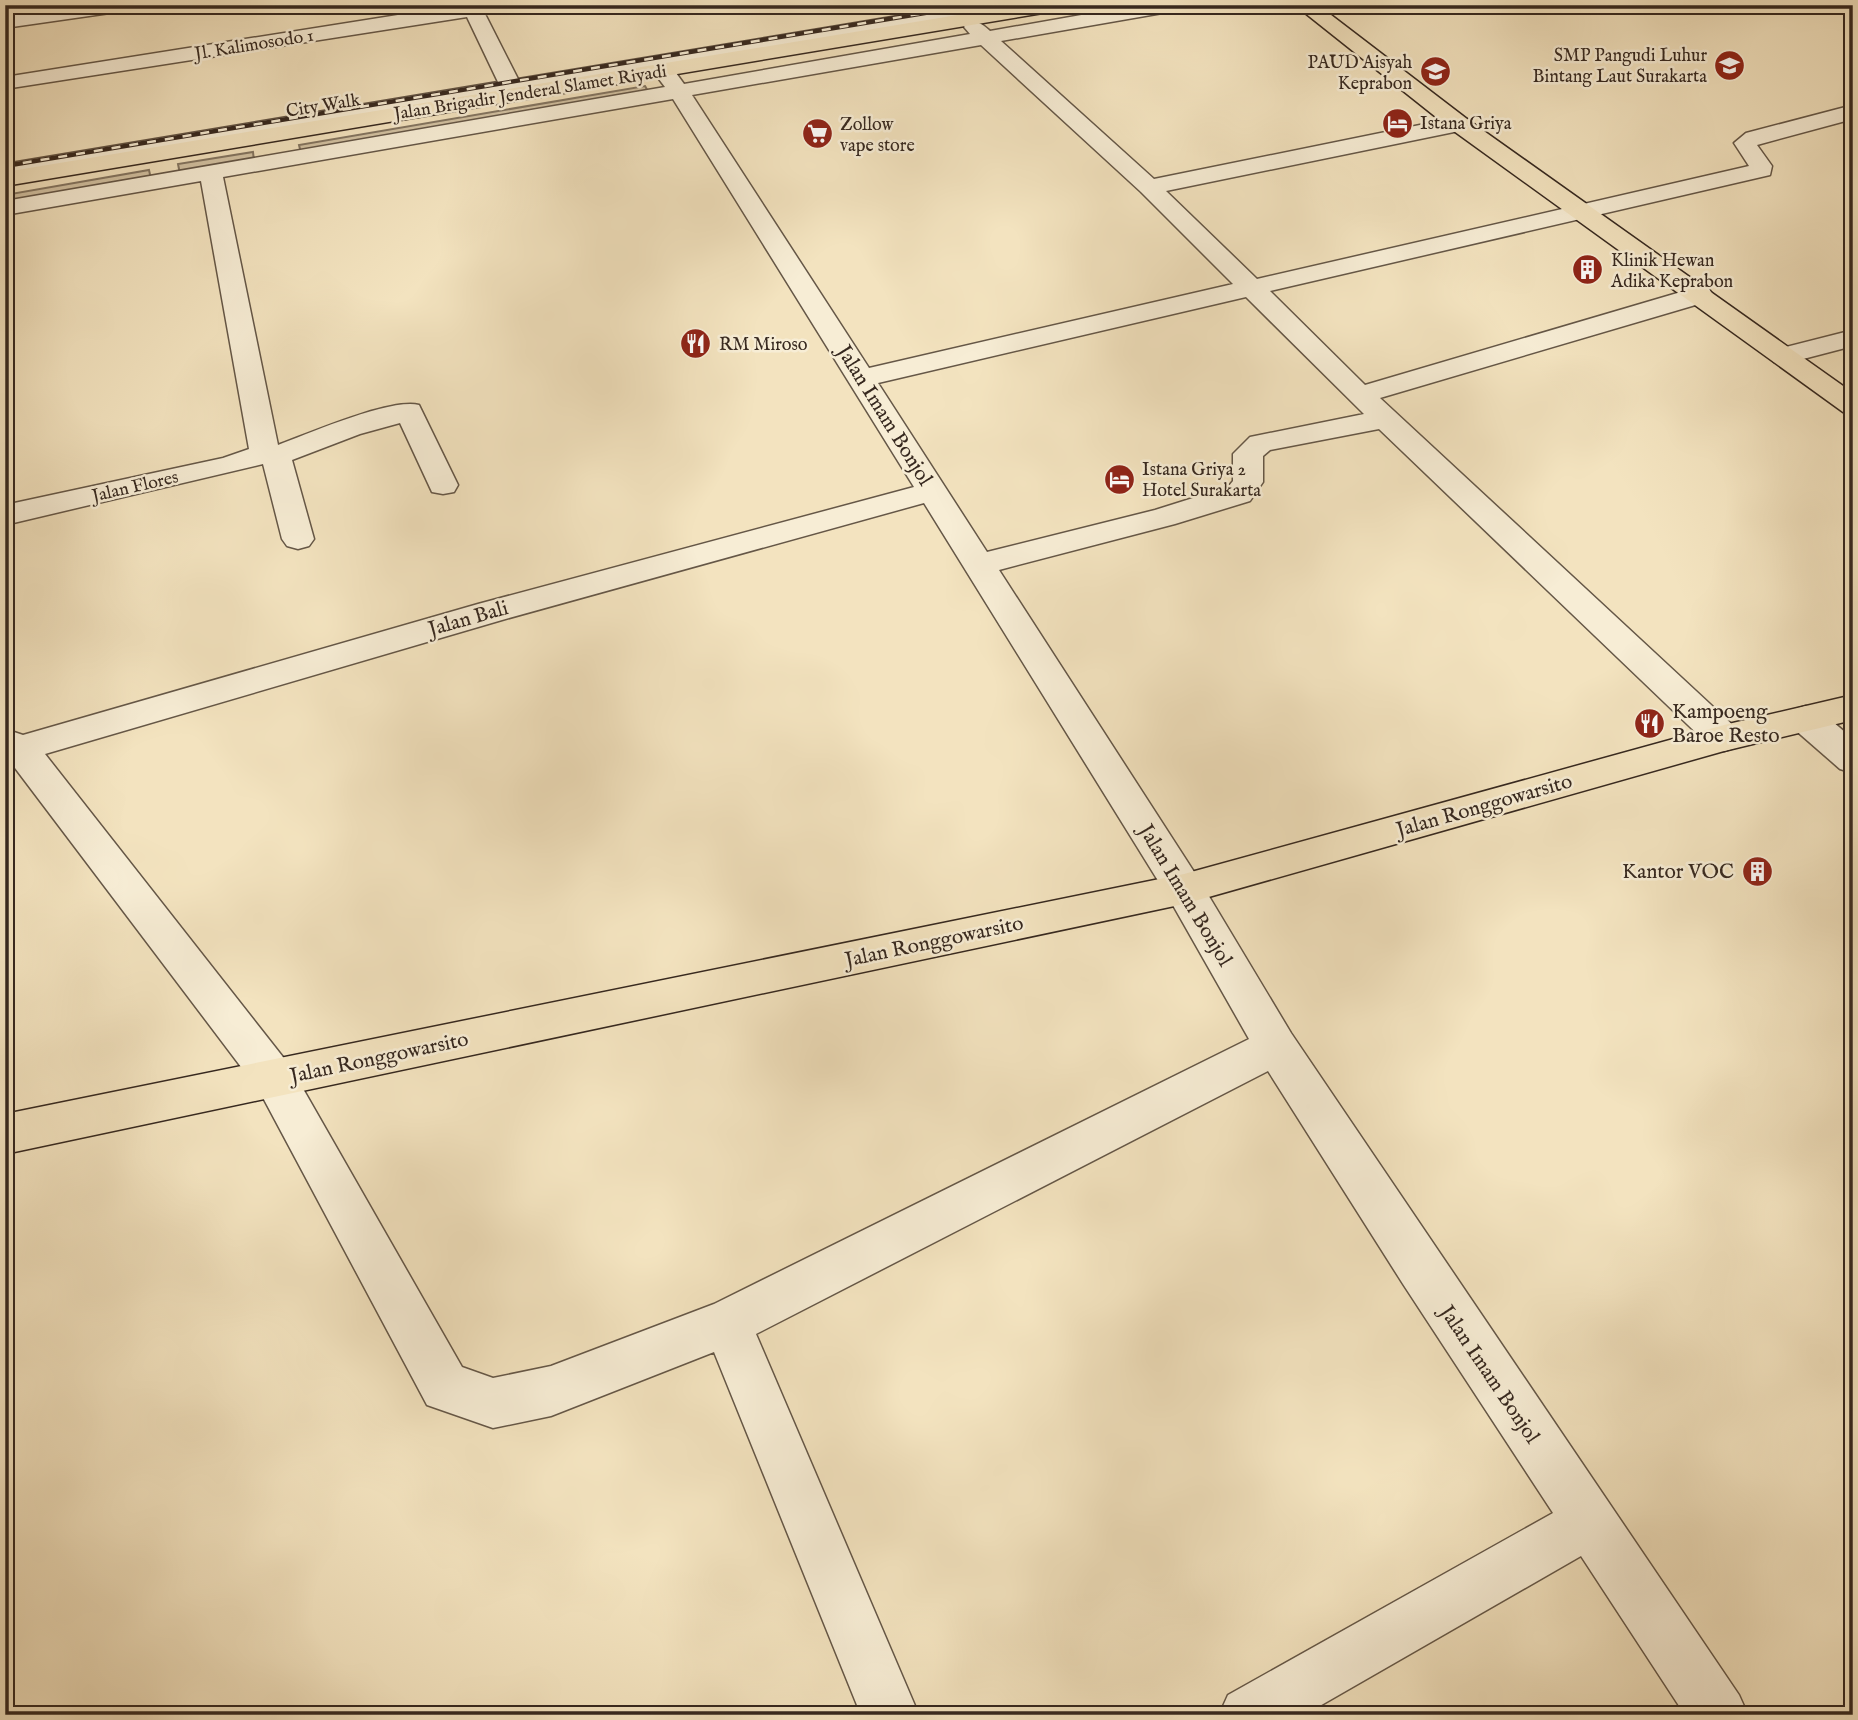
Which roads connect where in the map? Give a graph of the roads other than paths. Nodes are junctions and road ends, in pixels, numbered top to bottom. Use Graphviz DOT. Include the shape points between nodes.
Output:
graph roads {
  1 [pos="124,5"];
  2 [pos="503,5"];
  3 [pos="931,5"];
  4 [pos="1001,5"];
  5 [pos="1055,5"];
  6 [pos="1174,5"];
  7 [pos="1305,5"];
  8 [pos="472,7"];
  9 [pos="888,18"];
  10 [pos="967,19"];
  11 [pos="5,22"];
  12 [pos="986,38"];
  13 [pos="671,80"];
  14 [pos="5,83"];
  15 [pos="510,85"];
  16 [pos="1853,112"];
  17 [pos="1460,124"];
  18 [pos="5,156"];
  19 [pos="5,171"];
  20 [pos="211,174"];
  21 [pos="5,179"];
  22 [pos="1149,187"];
  23 [pos="5,208"];
  24 [pos="1585,213"];
  25 [pos="1253,289"];
  26 [pos="1700,295"];
  27 [pos="1853,338"];
  28 [pos="1784,356"];
  29 [pos="862,378"];
  30 [pos="1360,395"];
  31 [pos="1853,406"];
  32 [pos="1385,419"];
  33 [pos="270,455"];
  34 [pos="443,485"];
  35 [pos="933,491"];
  36 [pos="5,515"];
  37 [pos="298,539"];
  38 [pos="980,564"];
  39 [pos="1853,707"];
  40 [pos="1807,719"];
  41 [pos="1724,738"];
  42 [pos="10,748"];
  43 [pos="1853,760"];
  44 [pos="1184,888"];
  45 [pos="1276,1046"];
  46 [pos="275,1079"];
  47 [pos="5,1134"];
  48 [pos="727,1323"];
  49 [pos="1589,1522"];
  50 [pos="890,1715"];
  51 [pos="1248,1715"];
  52 [pos="1719,1715"];
  1 -- 11 [label="street"];
  2 -- 8 [label="street, Jl. Kalimosodo 1"];
  3 -- 9 [label="street"];
  4 -- 9 [label="street"];
  5 -- 10 [label="main road, Jalan Brigadir Jenderal Slamet Riyadi"];
  6 -- 12 [label="street"];
  7 -- 17 [label="main road"];
  8 -- 14 [label="street, Jl. Kalimosodo 1"];
  8 -- 15 [label="street"];
  9 -- 10 [label="main road, Jalan Brigadir Jenderal Slamet Riyadi"];
  9 -- 13 [label="main road, Jalan Brigadir Jenderal Slamet Riyadi"];
  9 -- 15 [label="street"];
  10 -- 12 [label="street"];
  12 -- 13 [label="street"];
  12 -- 22 [label="street"];
  13 -- 15 [label="main road, Jalan Brigadir Jenderal Slamet Riyadi"];
  13 -- 20 [label="street"];
  13 -- 29 [label="street, Jalan Imam Bonjol"];
  15 -- 18 [label="street, City Walk"];
  15 -- 19 [label="street"];
  15 -- 21 [label="main road, Jalan Brigadir Jenderal Slamet Riyadi"];
  16 -- 24 [label="street" via="1745,143 1762,170"];
  17 -- 22 [label="street"];
  17 -- 24 [label="main road"];
  20 -- 23 [label="street"];
  20 -- 33 [label="street"];
  22 -- 25 [label="street"];
  24 -- 25 [label="street"];
  24 -- 26 [label="main road"];
  25 -- 29 [label="street"];
  25 -- 30 [label="street"];
  26 -- 28 [label="main road"];
  26 -- 30 [label="street"];
  27 -- 28 [label="street"];
  28 -- 31 [label="main road"];
  29 -- 35 [label="street, Jalan Imam Bonjol"];
  30 -- 32 [label="street"];
  32 -- 38 [label="street" via="1260,443 1248,454 1248,482 1238,494"];
  32 -- 41 [label="street"];
  33 -- 34 [label="street, Jalan Flores" via="409,411"];
  33 -- 36 [label="street, Jalan Flores"];
  33 -- 37 [label="street"];
  35 -- 38 [label="street, Jalan Imam Bonjol"];
  35 -- 42 [label="street, Jalan Bali"];
  38 -- 44 [label="street, Jalan Imam Bonjol"];
  39 -- 40 [label="main road, Jalan Ronggowarsito"];
  40 -- 41 [label="main road, Jalan Ronggowarsito"];
  40 -- 43 [label="street"];
  41 -- 44 [label="main road, Jalan Ronggowarsito"];
  42 -- 46 [label="street"];
  44 -- 45 [label="street, Jalan Imam Bonjol"];
  44 -- 46 [label="main road, Jalan Ronggowarsito"];
  45 -- 48 [label="street"];
  45 -- 49 [label="street, Jalan Imam Bonjol"];
  46 -- 47 [label="main road, Jalan Ronggowarsito"];
  46 -- 48 [label="street" via="445,1387 494,1403 551,1391"];
  48 -- 50 [label="street"];
  49 -- 51 [label="street"];
  49 -- 52 [label="street, Jalan Imam Bonjol"];
}
